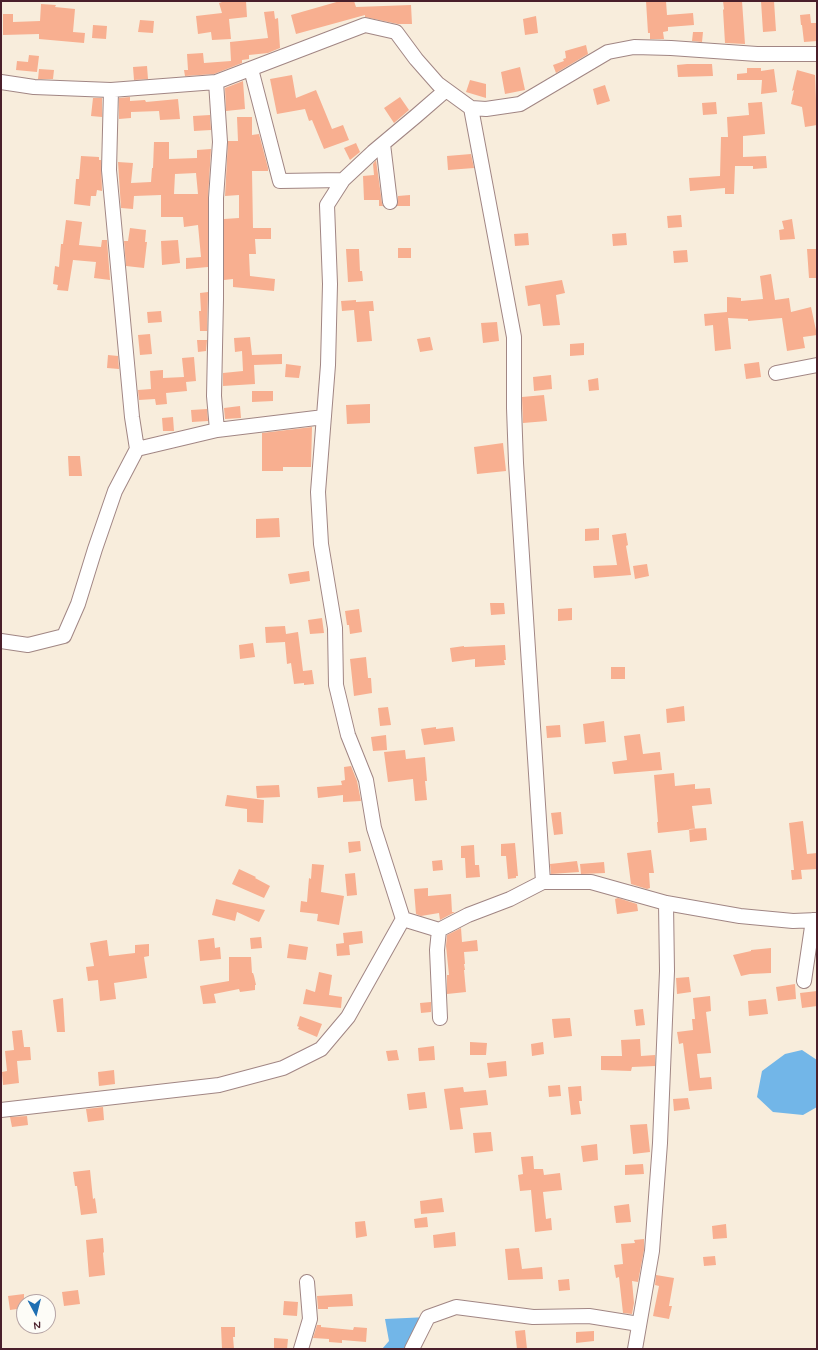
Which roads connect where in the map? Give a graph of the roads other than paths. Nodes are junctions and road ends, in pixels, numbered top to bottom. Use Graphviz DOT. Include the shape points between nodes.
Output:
graph roads {
  1 [pos="817,54"];
  2 [pos="251,69"];
  3 [pos="1,82"];
  4 [pos="216,82"];
  5 [pos="111,90"];
  6 [pos="446,90"];
  7 [pos="471,108"];
  8 [pos="383,144"];
  9 [pos="344,180"];
  10 [pos="390,202"];
  11 [pos="817,365"];
  12 [pos="776,373"];
  13 [pos="324,418"];
  14 [pos="217,430"];
  15 [pos="137,449"];
  16 [pos="1,641"];
  17 [pos="543,882"];
  18 [pos="666,903"];
  19 [pos="403,919"];
  20 [pos="815,920"];
  21 [pos="439,930"];
  22 [pos="804,981"];
  23 [pos="440,1018"];
  24 [pos="1,1110"];
  25 [pos="307,1282"];
  26 [pos="640,1324"];
  27 [pos="301,1349"];
  28 [pos="412,1349"];
  29 [pos="635,1349"];
  1 -- 7 [label="street" via="757,54 671,48 634,48 608,52 520,104 486,109"];
  2 -- 4 [label="street"];
  2 -- 6 [label="street" via="365,25 396,32 416,59"];
  2 -- 9 [label="street" via="280,181"];
  3 -- 5 [label="street" via="34,87"];
  4 -- 5 [label="street"];
  4 -- 14 [label="street" via="220,142 216,198 214,396"];
  5 -- 15 [label="street" via="109,170"];
  6 -- 7 [label="street"];
  6 -- 8 [label="street"];
  7 -- 17 [label="street" via="514,337 516,463"];
  8 -- 9 [label="street"];
  8 -- 10 [label="street"];
  9 -- 13 [label="street" via="327,205 330,284"];
  11 -- 12 [label="street"];
  13 -- 14 [label="street"];
  13 -- 19 [label="street" via="318,492 322,544 336,628 336,685 348,735 366,780 374,828"];
  14 -- 15 [label="street"];
  15 -- 16 [label="street" via="115,491 78,604 64,636 28,645"];
  17 -- 18 [label="street" via="591,882"];
  17 -- 21 [label="street"];
  18 -- 20 [label="street" via="740,916 793,921"];
  18 -- 26 [label="street" via="667,971 660,1143 652,1251"];
  19 -- 21 [label="street"];
  19 -- 24 [label="street" via="348,1018 321,1049 283,1068 219,1085"];
  20 -- 22 [label="street"];
  21 -- 23 [label="street" via="436,950"];
  25 -- 27 [label="street" via="310,1319"];
  26 -- 28 [label="street" via="589,1316 533,1317 456,1307 428,1317"];
  26 -- 29 [label="street"];
}
